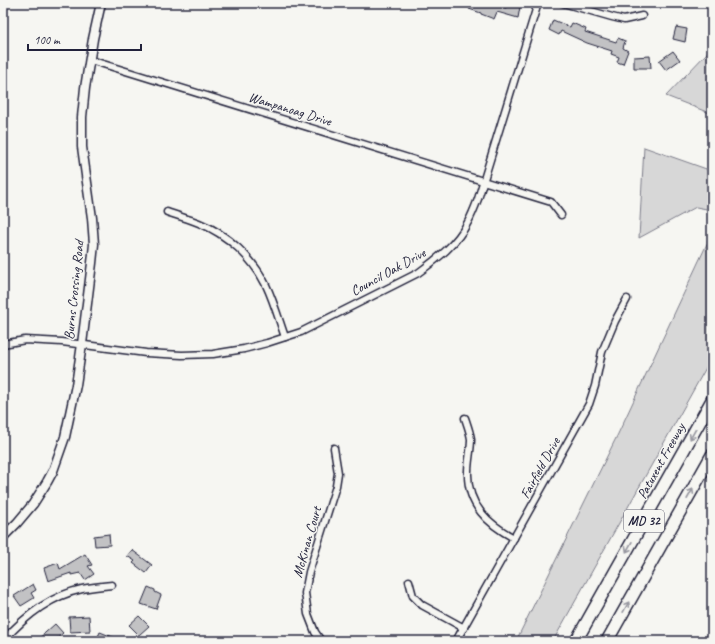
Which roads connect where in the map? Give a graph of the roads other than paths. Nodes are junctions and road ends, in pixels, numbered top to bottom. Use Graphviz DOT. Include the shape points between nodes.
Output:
graph roads {
  1 [pos="101,3"];
  2 [pos="538,3"];
  3 [pos="563,3"];
  4 [pos="642,16"];
  5 [pos="90,60"];
  6 [pos="484,181"];
  7 [pos="167,212"];
  8 [pos="561,215"];
  9 [pos="627,299"];
  10 [pos="285,337"];
  11 [pos="3,344"];
  12 [pos="82,344"];
  13 [pos="712,400"];
  14 [pos="465,418"];
  15 [pos="334,448"];
  16 [pos="712,455"];
  17 [pos="3,537"];
  18 [pos="514,538"];
  19 [pos="409,581"];
  20 [pos="112,585"];
  21 [pos="464,628"];
  22 [pos="3,641"];
  23 [pos="321,641"];
  24 [pos="456,641"];
  25 [pos="576,641"];
  26 [pos="607,641"];
  1 -- 5 [label="street, Burns Crossing Road"];
  2 -- 6 [label="street, Council Oak Drive"];
  3 -- 4 [label="street" via="624,20"];
  5 -- 6 [label="street, Wampanoag Drive"];
  5 -- 12 [label="street, Burns Crossing Road" via="82,117 82,147 94,244"];
  6 -- 8 [label="street, Wampanoag Drive" via="551,202"];
  6 -- 10 [label="street, Council Oak Drive" via="468,223 448,249 434,261 418,273 362,302 301,332"];
  7 -- 10 [label="street" via="220,234 247,257 266,284"];
  9 -- 18 [label="street, Fairfield Drive" via="602,352 589,404"];
  10 -- 12 [label="street, Council Oak Drive" via="244,349 213,354 146,353"];
  11 -- 12 [label="street, Council Oak Drive" via="25,340"];
  12 -- 17 [label="street, Burns Crossing Road" via="65,437 56,465 33,504"];
  13 -- 25 [label="highway, Patuxent Freeway / MD 32, one-way"];
  14 -- 18 [label="street" via="471,438 468,481 472,498 487,520"];
  15 -- 23 [label="street, McKinan Court" via="338,473 336,486 309,572 305,593 308,614"];
  26 -- 16 [label="highway, MD 32, one-way"];
  18 -- 21 [label="street, Fairfield Drive"];
  19 -- 21 [label="street" via="413,596 422,604"];
  20 -- 22 [label="street" via="81,590 56,598 27,617"];
  21 -- 24 [label="street, Fairfield Drive"];
}
